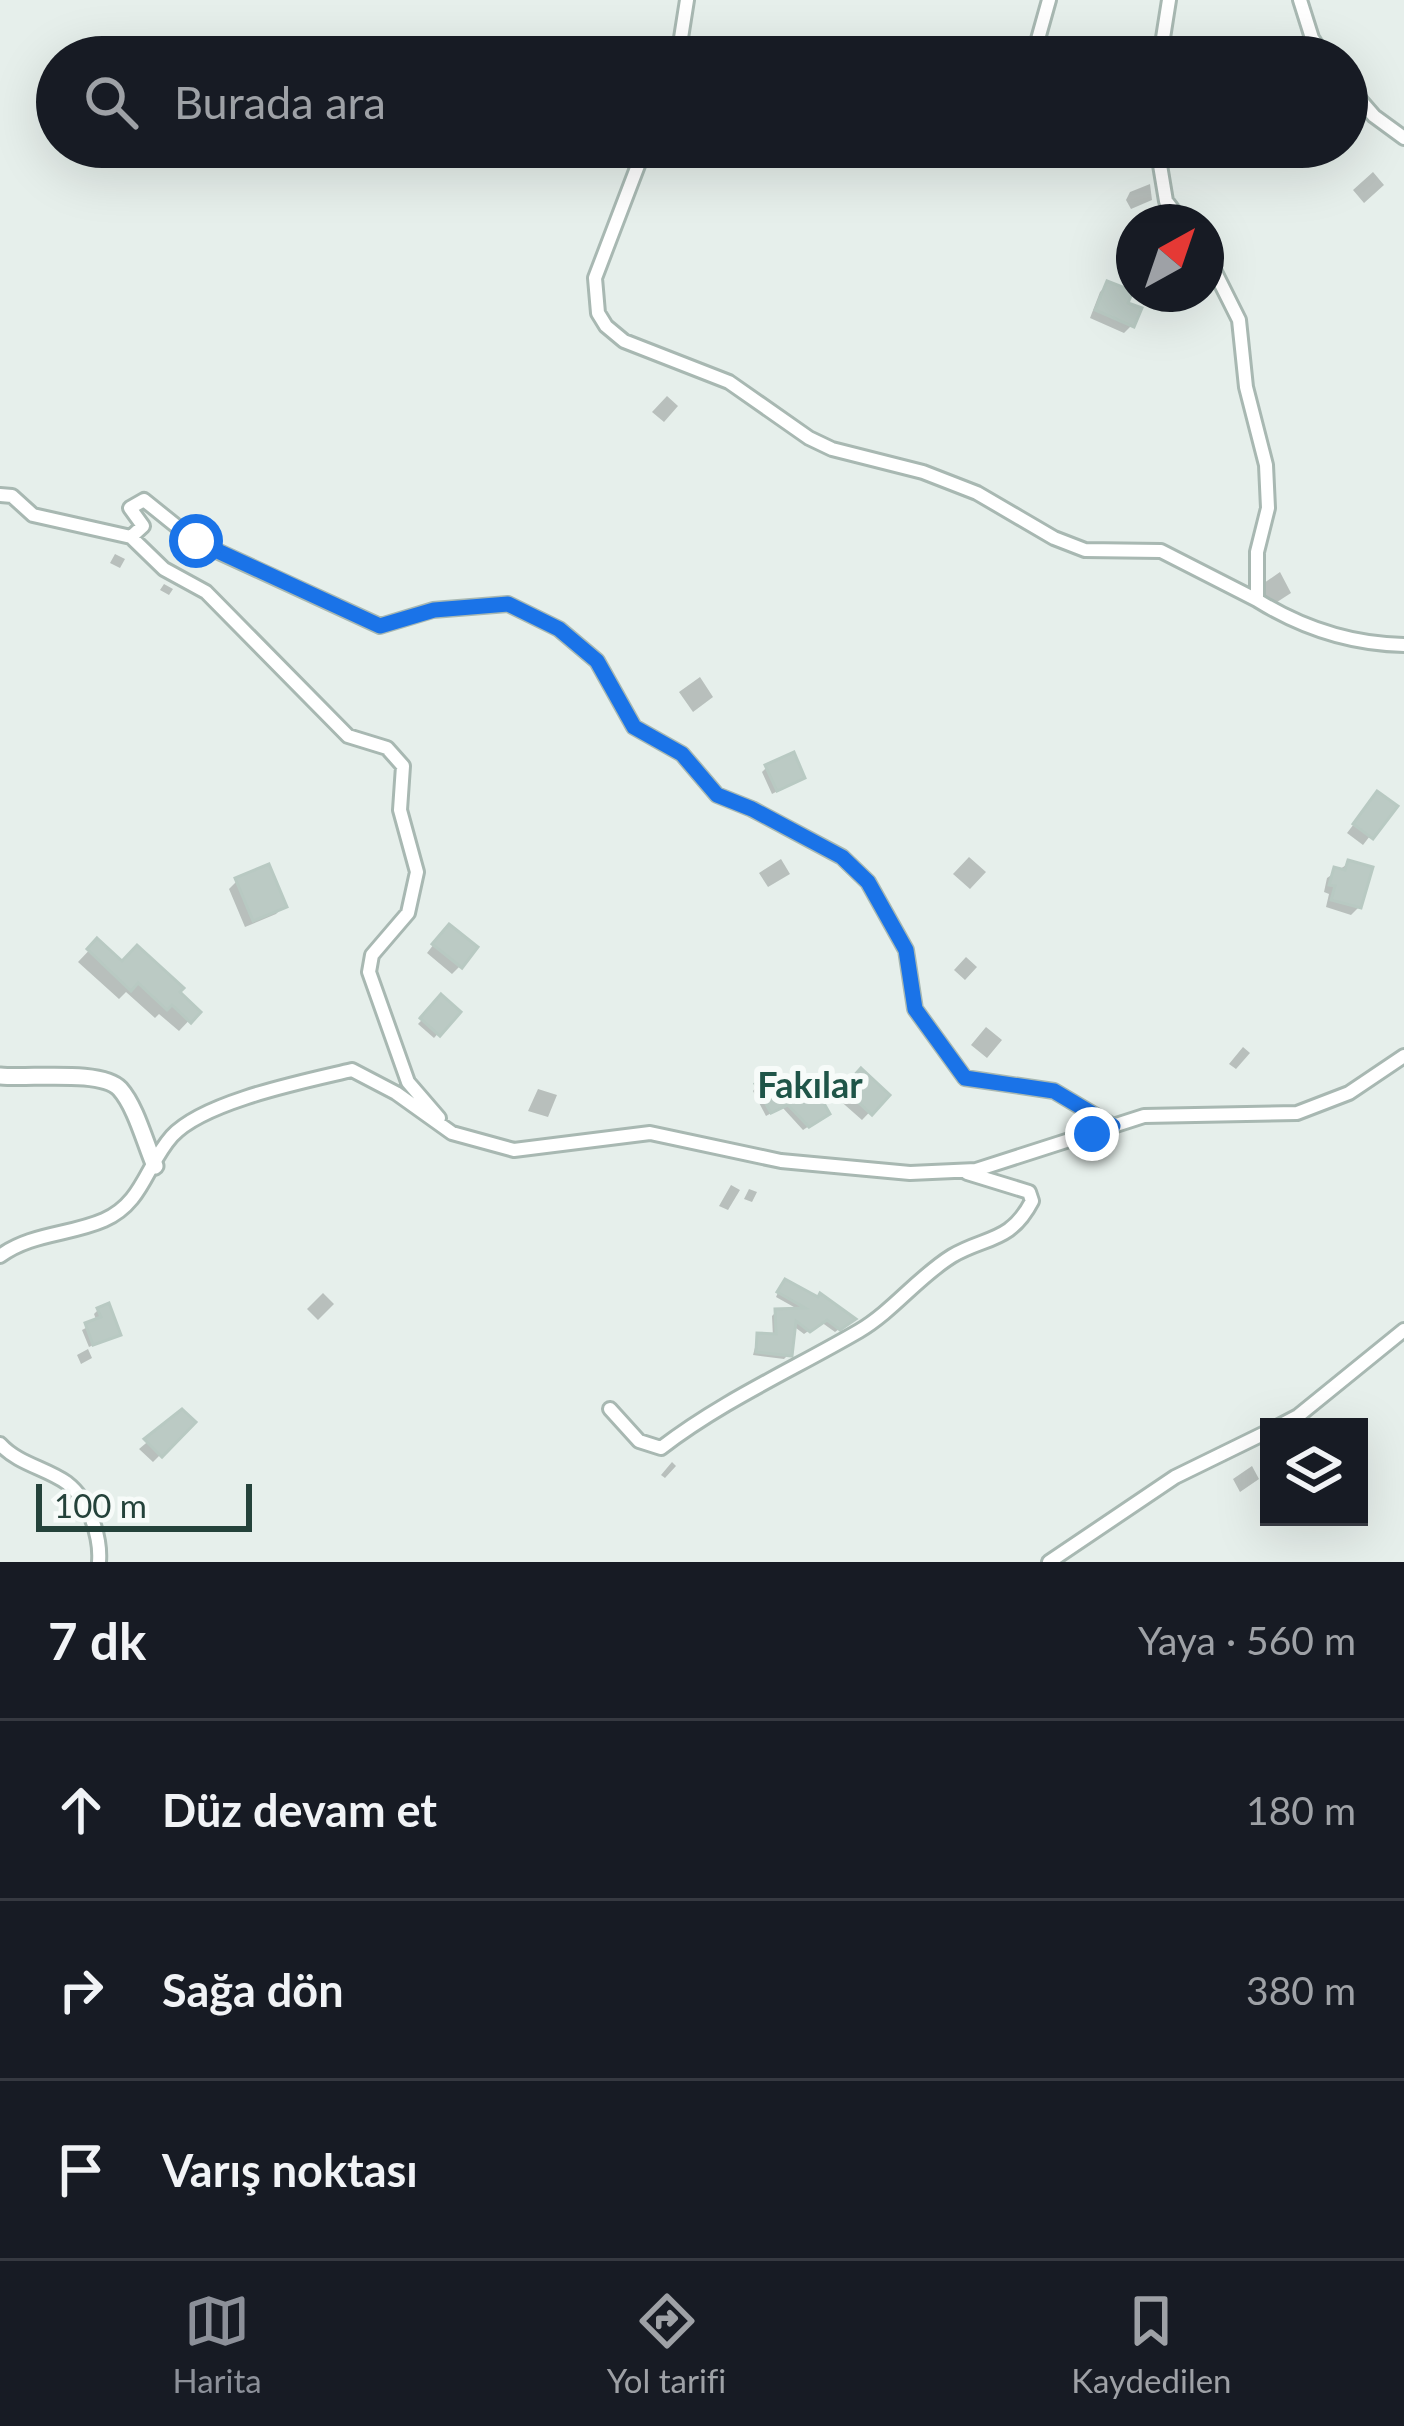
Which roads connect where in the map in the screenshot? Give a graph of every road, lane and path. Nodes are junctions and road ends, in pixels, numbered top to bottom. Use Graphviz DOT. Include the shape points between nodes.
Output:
graph roads {
  1 [pos="687,0"];
  2 [pos="1049,0"];
  3 [pos="1169,0"];
  4 [pos="1300,0"];
  5 [pos="681,36"];
  6 [pos="1040,36"];
  7 [pos="1163,36"];
  8 [pos="1311,36"];
  9 [pos="1368,109"];
  10 [pos="1404,139"];
  11 [pos="637,168"];
  12 [pos="1160,168"];
  13 [pos="1168,204"];
  14 [pos="1224,290"];
  15 [pos="0,495"];
  16 [pos="131,536"];
  17 [pos="1257,600"];
  18 [pos="1404,645"];
  19 [pos="1401,1060"];
  20 [pos="0,1076"];
  21 [pos="1113,1126"];
  22 [pos="452,1133"];
  23 [pos="155,1166"];
  24 [pos="956,1171"];
  25 [pos="0,1256"];
  26 [pos="1404,1330"];
  27 [pos="610,1409"];
  28 [pos="1294,1418"];
  29 [pos="1260,1435"];
  30 [pos="0,1444"];
  31 [pos="99,1562"];
  32 [pos="1049,1562"];
  1 -- 5 [label="street"];
  2 -- 6 [label="street"];
  3 -- 7 [label="street"];
  4 -- 8 [label="street"];
  9 -- 10 [label="street"];
  11 -- 17 [label="street" via="595,278 598,313 624,341 729,382 832,449 959,486 1085,550 1161,551"];
  12 -- 13 [label="street"];
  14 -- 17 [label="street" via="1239,320 1266,465"];
  15 -- 16 [label="street" via="33,515"];
  16 -- 21 [label="street" via="143,526 130,508 145,500 196,541 380,626 434,610 508,604 559,629 597,661 634,727 682,754 717,795 842,857 868,882 906,950 915,1009 965,1078 1054,1091"];
  16 -- 22 [label="street" via="164,569 206,592 348,736 387,748 403,766 400,810 417,872 408,913 368,972 408,1082"];
  17 -- 18 [label="street" via="1291,622 1366,644"];
  19 -- 21 [label="street" via="1348,1094 1297,1113 1144,1116"];
  20 -- 23 [label="street" via="112,1082 124,1092"];
  21 -- 24 [label="street"];
  22 -- 23 [label="street" via="352,1070 206,1113 173,1135"];
  22 -- 24 [label="street" via="514,1150 650,1133 782,1161"];
  23 -- 25 [label="street" via="137,1197 105,1220"];
  24 -- 27 [label="street" via="1029,1192 1024,1217 1000,1239 955,1255 863,1329 704,1415 661,1448 640,1441"];
  26 -- 28 [label="street"];
  29 -- 32 [label="street" via="1175,1477"];
  30 -- 31 [label="street" via="71,1486 100,1537"];
}
